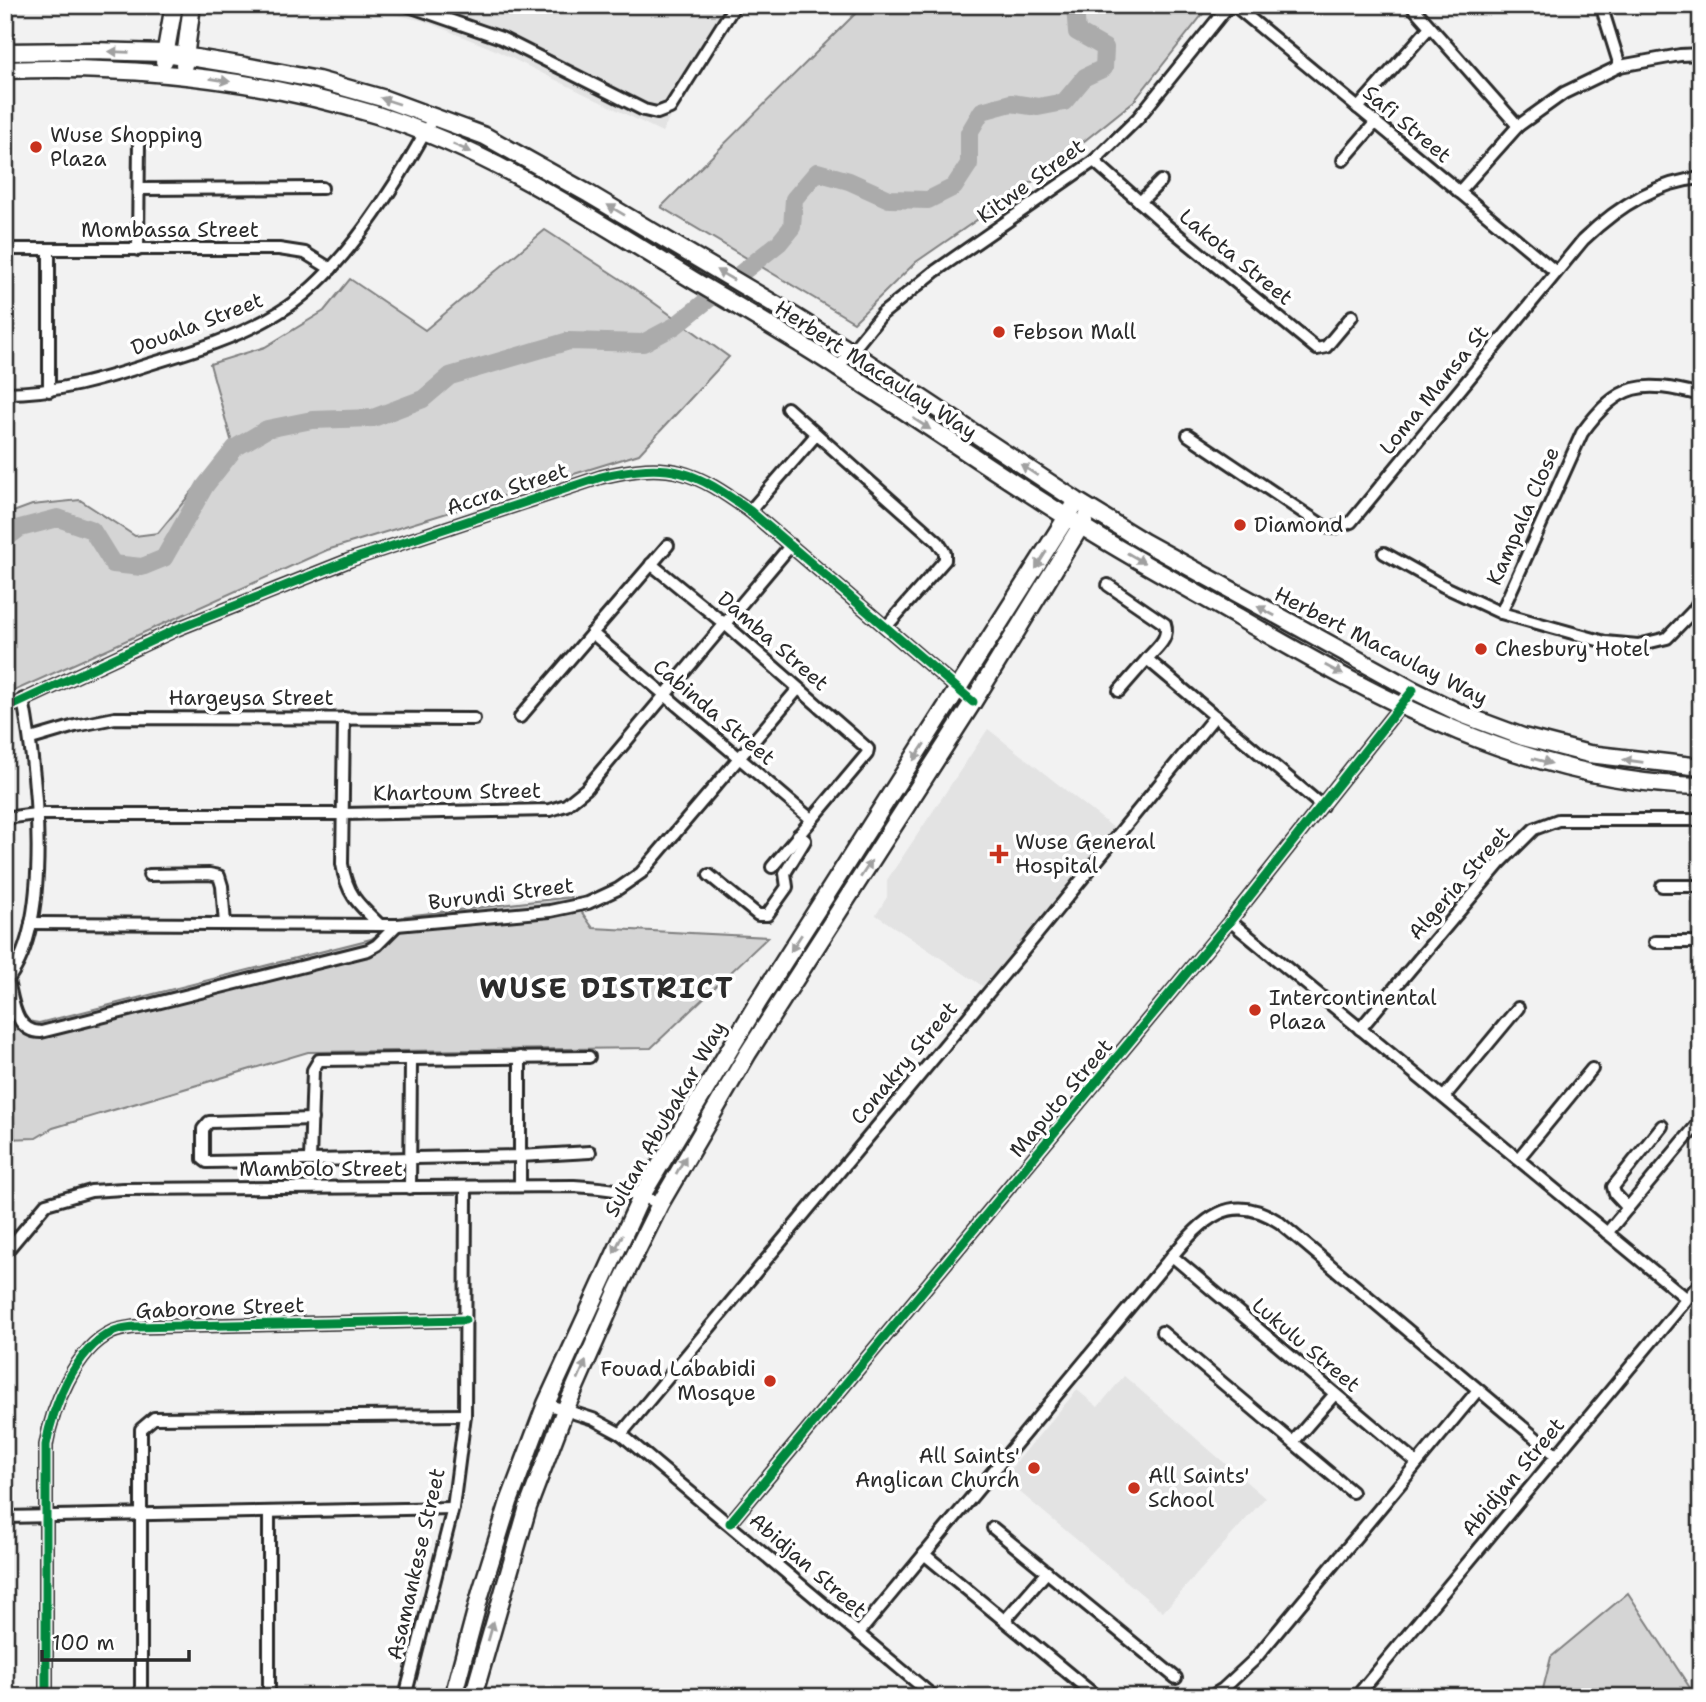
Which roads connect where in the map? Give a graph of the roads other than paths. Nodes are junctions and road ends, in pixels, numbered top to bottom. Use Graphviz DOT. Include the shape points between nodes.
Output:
graph roads {
  1 [pos="174,5"];
  2 [pos="192,5"];
  3 [pos="406,5"];
  4 [pos="736,5"];
  5 [pos="1229,5"];
  6 [pos="1234,5"];
  7 [pos="1411,5"];
  8 [pos="1601,5"];
  9 [pos="1429,27"];
  10 [pos="5,52"];
  11 [pos="165,53"];
  12 [pos="1701,54"];
  13 [pos="185,56"];
  14 [pos="1620,66"];
  15 [pos="5,70"];
  16 [pos="162,72"];
  17 [pos="182,74"];
  18 [pos="1358,108"];
  19 [pos="434,116"];
  20 [pos="1376,122"];
  21 [pos="1518,126"];
  22 [pos="425,132"];
  23 [pos="139,139"];
  24 [pos="1094,160"];
  25 [pos="1343,160"];
  26 [pos="1701,178"];
  27 [pos="1161,181"];
  28 [pos="322,188"];
  29 [pos="139,189"];
  30 [pos="1459,192"];
  31 [pos="1140,202"];
  32 [pos="5,249"];
  33 [pos="49,250"];
  34 [pos="138,250"];
  35 [pos="331,269"];
  36 [pos="1556,272"];
  37 [pos="1352,316"];
  38 [pos="850,351"];
  39 [pos="838,368"];
  40 [pos="49,391"];
  41 [pos="5,393"];
  42 [pos="1701,394"];
  43 [pos="787,408"];
  44 [pos="816,435"];
  45 [pos="1188,435"];
  46 [pos="1083,506"];
  47 [pos="751,511"];
  48 [pos="1074,522"];
  49 [pos="668,545"];
  50 [pos="791,545"];
  51 [pos="1384,553"];
  52 [pos="651,564"];
  53 [pos="1108,584"];
  54 [pos="1701,598"];
  55 [pos="1500,613"];
  56 [pos="726,625"];
  57 [pos="887,627"];
  58 [pos="592,633"];
  59 [pos="1147,659"];
  60 [pos="798,690"];
  61 [pos="959,690"];
  62 [pos="1413,690"];
  63 [pos="1119,691"];
  64 [pos="666,696"];
  65 [pos="23,699"];
  66 [pos="973,702"];
  67 [pos="1401,707"];
  68 [pos="5,709"];
  69 [pos="1215,716"];
  70 [pos="520,717"];
  71 [pos="344,718"];
  72 [pos="474,719"];
  73 [pos="31,739"];
  74 [pos="739,758"];
  75 [pos="1701,767"];
  76 [pos="1701,786"];
  77 [pos="1322,806"];
  78 [pos="36,814"];
  79 [pos="342,814"];
  80 [pos="5,818"];
  81 [pos="811,820"];
  82 [pos="1701,820"];
  83 [pos="798,835"];
  84 [pos="772,867"];
  85 [pos="149,875"];
  86 [pos="709,875"];
  87 [pos="1662,886"];
  88 [pos="1701,887"];
  89 [pos="1230,921"];
  90 [pos="31,923"];
  91 [pos="225,924"];
  92 [pos="380,925"];
  93 [pos="397,925"];
  94 [pos="1655,942"];
  95 [pos="1701,942"];
  96 [pos="6,982"];
  97 [pos="1518,1008"];
  98 [pos="1360,1029"];
  99 [pos="589,1057"];
  100 [pos="520,1058"];
  101 [pos="411,1060"];
  102 [pos="1592,1069"];
  103 [pos="1444,1097"];
  104 [pos="312,1119"];
  105 [pos="1701,1120"];
  106 [pos="1662,1126"];
  107 [pos="590,1152"];
  108 [pos="520,1156"];
  109 [pos="410,1158"];
  110 [pos="1518,1159"];
  111 [pos="310,1160"];
  112 [pos="520,1186"];
  113 [pos="466,1187"];
  114 [pos="410,1188"];
  115 [pos="642,1195"];
  116 [pos="660,1204"];
  117 [pos="1628,1208"];
  118 [pos="1608,1233"];
  119 [pos="5,1253"];
  120 [pos="1172,1256"];
  121 [pos="1701,1282"];
  122 [pos="1686,1298"];
  123 [pos="465,1320"];
  124 [pos="1162,1332"];
  125 [pos="1478,1390"];
  126 [pos="1334,1395"];
  127 [pos="546,1404"];
  128 [pos="565,1410"];
  129 [pos="465,1415"];
  130 [pos="621,1434"];
  131 [pos="1294,1441"];
  132 [pos="1556,1455"];
  133 [pos="1417,1463"];
  134 [pos="1352,1492"];
  135 [pos="453,1508"];
  136 [pos="269,1512"];
  137 [pos="140,1514"];
  138 [pos="5,1517"];
  139 [pos="45,1517"];
  140 [pos="730,1523"];
  141 [pos="993,1528"];
  142 [pos="925,1554"];
  143 [pos="1047,1572"];
  144 [pos="1005,1620"];
  145 [pos="858,1634"];
  146 [pos="1176,1678"];
  147 [pos="46,1697"];
  148 [pos="141,1697"];
  149 [pos="269,1697"];
  150 [pos="405,1697"];
  151 [pos="453,1697"];
  152 [pos="472,1697"];
  153 [pos="934,1697"];
  154 [pos="1097,1697"];
  155 [pos="1210,1697"];
  156 [pos="1356,1697"];
  1 -- 11 [label="main road"];
  2 -- 13 [label="main road"];
  3 -- 4 [label="street" via="501,38 657,113 670,108"];
  5 -- 24 [label="street, Kitwe Street" via="1138,118"];
  6 -- 18 [label="street, Safi Street"];
  7 -- 9 [label="street"];
  8 -- 14 [label="street"];
  9 -- 18 [label="street"];
  9 -- 21 [label="street"];
  11 -- 10 [label="main road, Herbert Macaulay Way, one-way"];
  11 -- 13 [label="main road, Herbert Macaulay Way"];
  11 -- 16 [label="main road"];
  12 -- 14 [label="street"];
  13 -- 17 [label="main road"];
  19 -- 13 [label="main road, Herbert Macaulay Way, one-way" via="318,80"];
  14 -- 21 [label="street" via="1564,93"];
  15 -- 16 [label="main road, Herbert Macaulay Way"];
  16 -- 17 [label="main road, Herbert Macaulay Way"];
  17 -- 22 [label="main road, Herbert Macaulay Way, one-way" via="316,99"];
  18 -- 20 [label="street, Safi Street"];
  19 -- 22 [label="street, Douala Street"];
  38 -- 19 [label="main road, Herbert Macaulay Way, one-way" via="508,148"];
  20 -- 25 [label="street"];
  20 -- 30 [label="street, Safi Street"];
  21 -- 30 [label="street"];
  22 -- 35 [label="street, Douala Street"];
  22 -- 39 [label="main road, Herbert Macaulay Way, one-way" via="529,181"];
  23 -- 29 [label="street"];
  24 -- 31 [label="street, Lakota Street"];
  24 -- 38 [label="street, Kitwe Street" via="934,272 882,314"];
  26 -- 36 [label="street, Loma Mansa St" via="1665,185 1632,201 1603,221"];
  27 -- 31 [label="street"];
  28 -- 29 [label="street"];
  29 -- 34 [label="street"];
  30 -- 36 [label="street, Safi Street"];
  31 -- 37 [label="street, Lakota Street" via="1317,349 1326,347"];
  32 -- 33 [label="street, Mombassa Street"];
  33 -- 34 [label="street, Mombassa Street"];
  33 -- 40 [label="street"];
  34 -- 35 [label="street, Mombassa Street" via="279,248 305,253"];
  35 -- 40 [label="street, Douala Street" via="302,297 257,325 171,358"];
  36 -- 45 [label="street, Loma Mansa St" via="1351,522 1342,526 1325,527"];
  38 -- 39 [label="street, Kitwe Street"];
  46 -- 38 [label="main road, Herbert Macaulay Way, one-way"];
  39 -- 48 [label="main road, Herbert Macaulay Way, one-way"];
  40 -- 41 [label="street, Douala Street"];
  42 -- 55 [label="street, Kampala Close" via="1642,386 1617,394 1597,412"];
  43 -- 44 [label="street"];
  44 -- 47 [label="street"];
  44 -- 57 [label="street" via="945,553 945,560"];
  46 -- 48 [label="main road, Sultan Abubakar Way"];
  62 -- 46 [label="main road, Herbert Macaulay Way, one-way"];
  47 -- 50 [label="street, Accra Street"];
  47 -- 65 [label="street, Accra Street" via="712,484 688,474 658,469 601,477 350,559 177,629"];
  48 -- 61 [label="main road, Sultan Abubakar Way, one-way"];
  48 -- 66 [label="main road, Sultan Abubakar Way"];
  48 -- 67 [label="main road, Herbert Macaulay Way, one-way"];
  49 -- 52 [label="street"];
  50 -- 56 [label="street, Khartoum Street"];
  50 -- 57 [label="street, Accra Street"];
  51 -- 55 [label="street"];
  52 -- 56 [label="street, Damba Street"];
  52 -- 58 [label="street"];
  53 -- 59 [label="street" via="1165,624 1165,639"];
  54 -- 55 [label="street, Kampala Close" via="1667,638 1638,645 1605,642"];
  56 -- 60 [label="street, Damba Street"];
  56 -- 64 [label="street, Khartoum Street"];
  57 -- 61 [label="street, Accra Street"];
  58 -- 64 [label="street, Cabinda Street"];
  58 -- 70 [label="street"];
  59 -- 63 [label="street"];
  59 -- 69 [label="street"];
  60 -- 74 [label="street, Burundi Street"];
  60 -- 81 [label="street, Damba Street" via="868,749"];
  61 -- 66 [label="street, Accra Street"];
  61 -- 115 [label="main road, Sultan Abubakar Way, one-way" via="750,1015"];
  62 -- 67 [label="street, Maputo Street"];
  75 -- 62 [label="main road, Herbert Macaulay Way, one-way" via="1590,754 1523,737"];
  64 -- 74 [label="street, Cabinda Street"];
  64 -- 79 [label="street, Khartoum Street" via="586,789 565,805 550,810"];
  65 -- 68 [label="street, Accra Street"];
  65 -- 73 [label="street"];
  116 -- 66 [label="main road, Sultan Abubakar Way, one-way" via="748,1053"];
  67 -- 76 [label="main road, Herbert Macaulay Way, one-way" via="1517,754 1584,772"];
  67 -- 77 [label="street, Maputo Street"];
  69 -- 77 [label="street"];
  69 -- 130 [label="street, Conakry Street"];
  71 -- 72 [label="street, Hargeysa Street"];
  71 -- 73 [label="street, Hargeysa Street" via="115,718"];
  71 -- 79 [label="street"];
  73 -- 78 [label="street"];
  74 -- 81 [label="street, Cabinda Street"];
  74 -- 93 [label="street, Burundi Street" via="641,873 618,889 550,911"];
  77 -- 89 [label="street, Maputo Street"];
  78 -- 79 [label="street, Khartoum Street"];
  78 -- 80 [label="street, Khartoum Street"];
  78 -- 90 [label="street"];
  79 -- 92 [label="street" via="346,885"];
  81 -- 83 [label="street"];
  82 -- 98 [label="street, Algeria Street" via="1558,820 1534,829"];
  83 -- 84 [label="street"];
  83 -- 86 [label="street" via="805,840 785,873 787,887 767,915 758,915"];
  85 -- 91 [label="street" via="219,876"];
  87 -- 88 [label="street"];
  89 -- 98 [label="street"];
  89 -- 140 [label="street, Maputo Street"];
  90 -- 91 [label="street, Burundi Street"];
  90 -- 96 [label="street" via="23,953"];
  91 -- 92 [label="street, Burundi Street"];
  92 -- 93 [label="street, Burundi Street"];
  93 -- 96 [label="street" via="368,950 41,1032 21,1024"];
  94 -- 95 [label="street"];
  97 -- 103 [label="street"];
  98 -- 103 [label="street"];
  99 -- 100 [label="street"];
  100 -- 101 [label="street"];
  100 -- 108 [label="street"];
  101 -- 104 [label="street" via="318,1060 313,1070"];
  101 -- 109 [label="street"];
  102 -- 110 [label="street"];
  103 -- 110 [label="street"];
  104 -- 111 [label="street"];
  104 -- 111 [label="street" via="209,1122 203,1129 202,1156 207,1162"];
  105 -- 117 [label="street"];
  106 -- 117 [label="street" via="1613,1187"];
  107 -- 108 [label="street"];
  108 -- 109 [label="street"];
  108 -- 112 [label="street"];
  109 -- 111 [label="street"];
  109 -- 114 [label="street"];
  110 -- 118 [label="street"];
  112 -- 113 [label="street, Mambolo Street"];
  112 -- 115 [label="street, Mambolo Street" via="608,1188"];
  113 -- 114 [label="street, Mambolo Street"];
  113 -- 123 [label="street, Asamankese Street"];
  114 -- 119 [label="street, Mambolo Street" via="90,1192 46,1204"];
  115 -- 116 [label="street, Mambolo Street"];
  115 -- 127 [label="main road, Sultan Abubakar Way, one-way"];
  128 -- 116 [label="main road, Sultan Abubakar Way, one-way"];
  117 -- 118 [label="street"];
  118 -- 122 [label="street"];
  120 -- 125 [label="street" via="1198,1225 1217,1213 1239,1209 1266,1213"];
  120 -- 126 [label="street, Lukulu Street"];
  120 -- 142 [label="street"];
  121 -- 122 [label="street, Abidjan Street"];
  122 -- 132 [label="street, Abidjan Street"];
  123 -- 129 [label="street, Asamankese Street"];
  123 -- 139 [label="street, Gaborone Street" via="134,1327 112,1332 94,1344 77,1366 50,1421"];
  124 -- 131 [label="street"];
  125 -- 132 [label="street"];
  125 -- 133 [label="street"];
  126 -- 131 [label="street"];
  126 -- 133 [label="street, Lukulu Street"];
  127 -- 128 [label="street, Abidjan Street"];
  127 -- 151 [label="main road, Sultan Abubakar Way" via="509,1502"];
  128 -- 130 [label="street, Abidjan Street"];
  152 -- 128 [label="main road, Sultan Abubakar Way, one-way" via="528,1507"];
  129 -- 135 [label="street, Asamankese Street"];
  129 -- 137 [label="street" via="154,1418 141,1429"];
  130 -- 140 [label="street, Abidjan Street"];
  131 -- 134 [label="street"];
  132 -- 156 [label="street, Abidjan Street"];
  133 -- 155 [label="street" via="1254,1660"];
  135 -- 136 [label="street"];
  135 -- 150 [label="street, Asamankese Street"];
  136 -- 137 [label="street"];
  136 -- 149 [label="street"];
  137 -- 139 [label="street"];
  137 -- 148 [label="street"];
  138 -- 139 [label="street"];
  139 -- 147 [label="street, Gaborone Street"];
  140 -- 145 [label="street, Abidjan Street"];
  141 -- 143 [label="street"];
  142 -- 144 [label="street"];
  142 -- 145 [label="street"];
  143 -- 144 [label="street"];
  143 -- 146 [label="street"];
  144 -- 154 [label="street"];
  145 -- 153 [label="street, Abidjan Street"];
}
